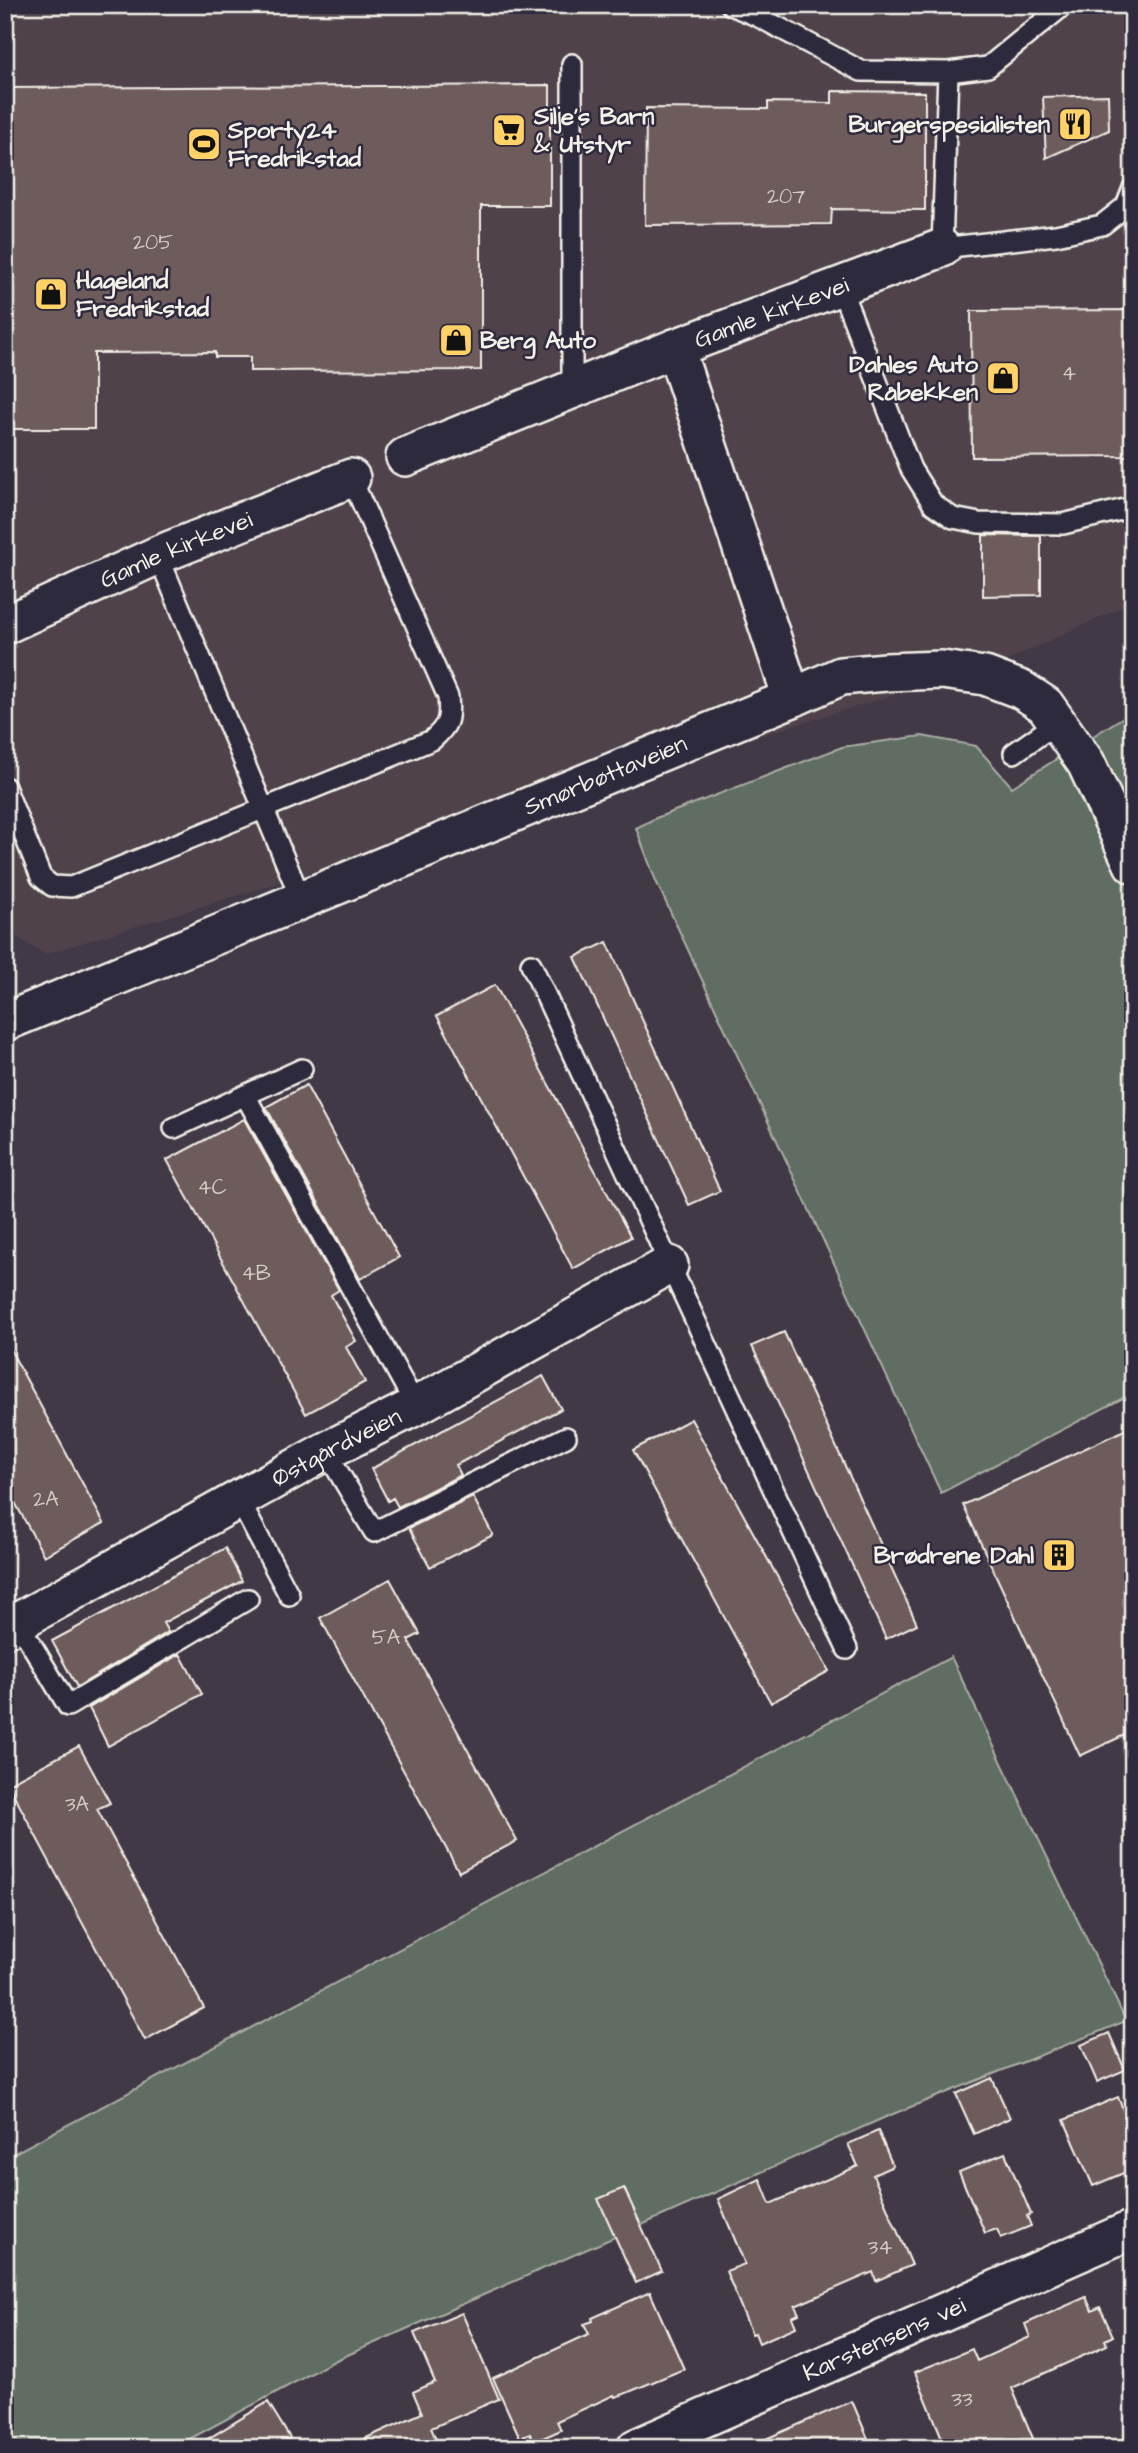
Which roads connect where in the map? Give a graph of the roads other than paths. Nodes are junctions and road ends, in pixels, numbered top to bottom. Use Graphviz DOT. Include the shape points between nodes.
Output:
graph roads {
  1 [pos="731,5"];
  2 [pos="1058,11"];
  3 [pos="572,64"];
  4 [pos="948,72"];
  5 [pos="1133,187"];
  6 [pos="942,248"];
  7 [pos="840,286"];
  8 [pos="676,348"];
  9 [pos="572,390"];
  10 [pos="405,457"];
  11 [pos="351,478"];
  12 [pos="1133,507"];
  13 [pos="158,555"];
  14 [pos="5,625"];
  15 [pos="792,698"];
  16 [pos="1059,722"];
  17 [pos="1014,753"];
  18 [pos="5,787"];
  19 [pos="263,809"];
  20 [pos="1133,864"];
  21 [pos="301,899"];
  22 [pos="531,964"];
  23 [pos="5,1021"];
  24 [pos="302,1069"];
  25 [pos="245,1095"];
  26 [pos="174,1128"];
  27 [pos="669,1265"];
  28 [pos="416,1406"];
  29 [pos="566,1437"];
  30 [pos="326,1451"];
  31 [pos="239,1500"];
  32 [pos="289,1595"];
  33 [pos="248,1599"];
  34 [pos="12,1626"];
  35 [pos="847,1649"];
  36 [pos="1133,2229"];
  37 [pos="636,2448"];
  1 -- 4 [label="lane" via="861,71"];
  2 -- 4 [label="lane" via="988,67"];
  3 -- 9 [label="lane"];
  4 -- 6 [label="lane"];
  5 -- 6 [label="lane, Gamle kirkevei" via="1126,206 1102,225"];
  6 -- 7 [label="street, Gamle kirkevei"];
  7 -- 8 [label="street, Gamle kirkevei"];
  7 -- 12 [label="lane" via="911,469 933,504 953,518 979,523 1063,524"];
  8 -- 9 [label="street, Gamle kirkevei"];
  8 -- 15 [label="street"];
  9 -- 10 [label="street, Gamle kirkevei"];
  11 -- 13 [label="street, Gamle kirkevei"];
  11 -- 19 [label="lane" via="448,697 449,716 445,729 432,740"];
  13 -- 14 [label="street, Gamle kirkevei"];
  13 -- 19 [label="lane"];
  15 -- 16 [label="street, Smørbøttaveien" via="841,676 942,670 985,677 1022,690 1045,705"];
  15 -- 21 [label="street, Smørbøttaveien"];
  16 -- 17 [label="lane"];
  16 -- 20 [label="street, Smørbøttaveien" via="1086,763"];
  18 -- 19 [label="lane" via="41,877 52,886 71,887"];
  19 -- 21 [label="lane"];
  21 -- 23 [label="street, Smørbøttaveien"];
  22 -- 27 [label="lane"];
  24 -- 25 [label="lane"];
  25 -- 26 [label="lane"];
  25 -- 28 [label="lane"];
  27 -- 28 [label="street, Østgårdveien"];
  27 -- 35 [label="lane"];
  28 -- 30 [label="street, Østgårdveien"];
  29 -- 30 [label="lane" via="374,1532"];
  30 -- 31 [label="street, Østgårdveien"];
  31 -- 32 [label="lane"];
  31 -- 34 [label="street, Østgårdveien"];
  33 -- 34 [label="lane" via="68,1706"];
  36 -- 37 [label="street, Karstensens vei"];
}
